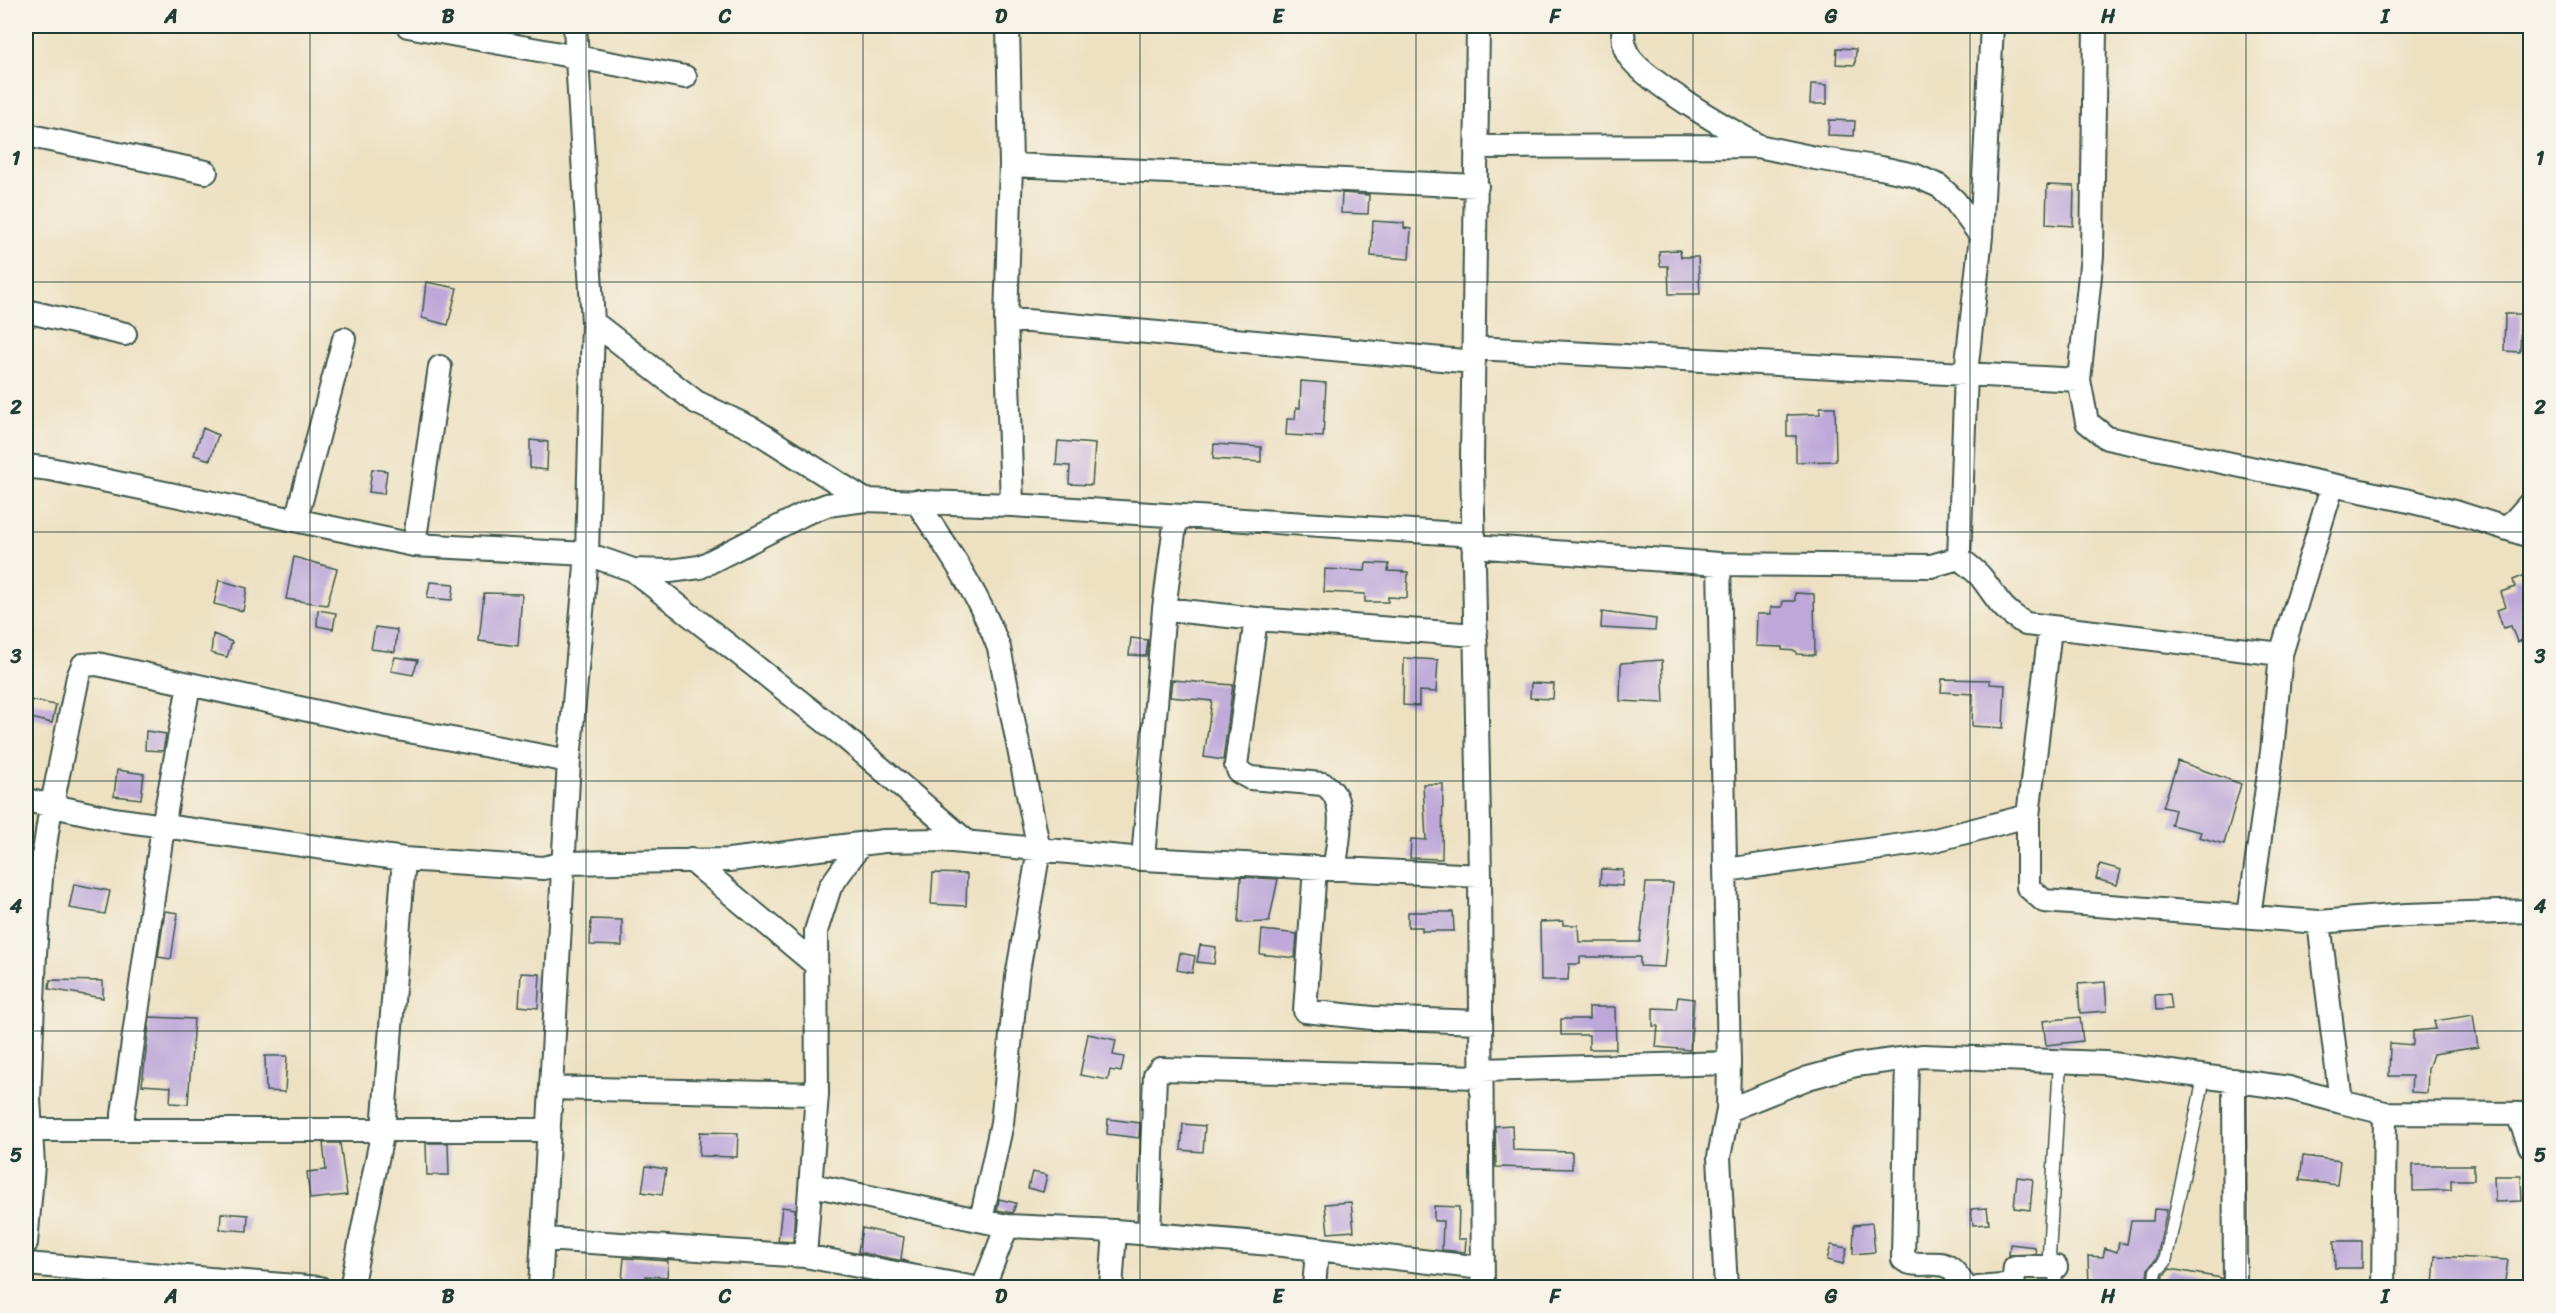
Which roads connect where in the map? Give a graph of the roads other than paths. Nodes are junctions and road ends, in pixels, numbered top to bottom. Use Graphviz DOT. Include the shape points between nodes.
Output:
graph roads {
  1 [pos="408,26"];
  2 [pos="575,26"];
  3 [pos="1008,26"];
  4 [pos="1478,26"];
  5 [pos="1623,26"];
  6 [pos="1992,26"];
  7 [pos="2095,26"];
  8 [pos="577,57"];
  9 [pos="685,77"];
  10 [pos="26,135"];
  11 [pos="1758,146"];
  12 [pos="1477,147"];
  13 [pos="1011,165"];
  14 [pos="206,172"];
  15 [pos="1477,186"];
  16 [pos="1981,236"];
  17 [pos="26,311"];
  18 [pos="1006,320"];
  19 [pos="593,322"];
  20 [pos="125,334"];
  21 [pos="344,339"];
  22 [pos="1474,355"];
  23 [pos="440,367"];
  24 [pos="1966,373"];
  25 [pos="2079,380"];
  26 [pos="26,466"];
  27 [pos="2331,487"];
  28 [pos="865,500"];
  29 [pos="916,501"];
  30 [pos="2530,503"];
  31 [pos="1012,505"];
  32 [pos="1176,517"];
  33 [pos="296,520"];
  34 [pos="2506,529"];
  35 [pos="2530,536"];
  36 [pos="1473,541"];
  37 [pos="414,545"];
  38 [pos="587,554"];
  39 [pos="1959,558"];
  40 [pos="1719,564"];
  41 [pos="633,570"];
  42 [pos="1164,609"];
  43 [pos="1256,619"];
  44 [pos="2050,629"];
  45 [pos="1476,635"];
  46 [pos="2281,654"];
  47 [pos="189,686"];
  48 [pos="569,761"];
  49 [pos="26,800"];
  50 [pos="52,805"];
  51 [pos="2028,816"];
  52 [pos="163,826"];
  53 [pos="966,841"];
  54 [pos="860,845"];
  55 [pos="1039,850"];
  56 [pos="404,859"];
  57 [pos="1143,859"];
  58 [pos="691,860"];
  59 [pos="565,863"];
  60 [pos="1325,867"];
  61 [pos="1726,870"];
  62 [pos="1480,876"];
  63 [pos="2530,911"];
  64 [pos="2249,916"];
  65 [pos="2319,922"];
  66 [pos="815,964"];
  67 [pos="1479,1022"];
  68 [pos="1907,1058"];
  69 [pos="2060,1062"];
  70 [pos="1729,1064"];
  71 [pos="1481,1074"];
  72 [pos="2204,1078"];
  73 [pos="2234,1080"];
  74 [pos="552,1088"];
  75 [pos="817,1094"];
  76 [pos="2341,1102"];
  77 [pos="1728,1110"];
  78 [pos="2385,1113"];
  79 [pos="2524,1114"];
  80 [pos="31,1130"];
  81 [pos="123,1130"];
  82 [pos="383,1130"];
  83 [pos="549,1130"];
  84 [pos="2530,1146"];
  85 [pos="812,1185"];
  86 [pos="29,1188"];
  87 [pos="981,1220"];
  88 [pos="1007,1226"];
  89 [pos="1115,1231"];
  90 [pos="1149,1234"];
  91 [pos="544,1239"];
  92 [pos="26,1243"];
  93 [pos="1317,1250"];
  94 [pos="805,1256"];
  95 [pos="26,1264"];
  96 [pos="2055,1277"];
  97 [pos="1483,1278"];
  98 [pos="320,1287"];
  99 [pos="351,1287"];
  100 [pos="540,1287"];
  101 [pos="975,1287"];
  102 [pos="983,1287"];
  103 [pos="1111,1287"];
  104 [pos="1314,1287"];
  105 [pos="1726,1287"];
  106 [pos="1966,1287"];
  107 [pos="1977,1287"];
  108 [pos="2154,1287"];
  109 [pos="2235,1287"];
  110 [pos="2384,1287"];
  1 -- 8 [label="street"];
  2 -- 8 [label="street"];
  3 -- 13 [label="street"];
  4 -- 12 [label="street"];
  5 -- 11 [label="street" via="1627,54 1636,65"];
  6 -- 16 [label="street"];
  7 -- 25 [label="street" via="2092,256"];
  8 -- 9 [label="street"];
  8 -- 19 [label="street"];
  10 -- 14 [label="street"];
  11 -- 12 [label="street"];
  11 -- 16 [label="street" via="1914,175 1939,186"];
  12 -- 15 [label="street"];
  13 -- 15 [label="street"];
  13 -- 18 [label="street"];
  15 -- 22 [label="street"];
  16 -- 24 [label="street"];
  17 -- 20 [label="street"];
  18 -- 22 [label="street"];
  18 -- 31 [label="street"];
  19 -- 28 [label="street" via="696,402 753,429"];
  19 -- 38 [label="street"];
  21 -- 33 [label="street"];
  22 -- 24 [label="street"];
  22 -- 36 [label="street"];
  23 -- 37 [label="street"];
  24 -- 25 [label="street"];
  24 -- 39 [label="street"];
  25 -- 27 [label="street" via="2088,422 2107,438"];
  26 -- 33 [label="street"];
  27 -- 34 [label="street" via="2458,513"];
  27 -- 46 [label="street"];
  28 -- 29 [label="street"];
  28 -- 41 [label="street" via="827,505 806,513 700,567"];
  29 -- 31 [label="street"];
  29 -- 55 [label="street" via="970,585 999,648"];
  30 -- 34 [label="street"];
  31 -- 32 [label="street"];
  32 -- 36 [label="street"];
  32 -- 42 [label="street"];
  33 -- 37 [label="street"];
  34 -- 35 [label="street"];
  36 -- 40 [label="street"];
  36 -- 45 [label="street"];
  37 -- 38 [label="street"];
  38 -- 41 [label="street"];
  38 -- 48 [label="street"];
  39 -- 40 [label="street" via="1931,566"];
  39 -- 44 [label="street" via="1980,576 2009,614 2026,624"];
  40 -- 61 [label="street"];
  41 -- 53 [label="street" via="841,734"];
  42 -- 43 [label="street"];
  42 -- 57 [label="street"];
  43 -- 45 [label="street"];
  43 -- 60 [label="street" via="1236,765 1239,772 1250,778 1331,788 1339,805"];
  44 -- 46 [label="street"];
  44 -- 51 [label="street"];
  45 -- 62 [label="street"];
  46 -- 64 [label="street"];
  47 -- 48 [label="street"];
  47 -- 50 [label="street" via="97,664 82,665"];
  47 -- 52 [label="street"];
  48 -- 59 [label="street"];
  49 -- 50 [label="street"];
  50 -- 52 [label="street"];
  50 -- 80 [label="street" via="35,953"];
  51 -- 61 [label="street" via="1931,841"];
  51 -- 64 [label="street" via="2028,887 2044,901"];
  52 -- 56 [label="street"];
  52 -- 81 [label="street"];
  53 -- 54 [label="street"];
  53 -- 55 [label="street"];
  54 -- 58 [label="street" via="729,860"];
  54 -- 66 [label="street" via="830,887 821,907"];
  55 -- 57 [label="street"];
  55 -- 87 [label="street" via="1017,977 1002,1123"];
  56 -- 59 [label="street" via="543,868"];
  56 -- 82 [label="street"];
  57 -- 60 [label="street"];
  58 -- 59 [label="street"];
  58 -- 66 [label="street"];
  59 -- 74 [label="street"];
  60 -- 62 [label="street"];
  60 -- 67 [label="street" via="1305,1011"];
  61 -- 70 [label="street"];
  62 -- 67 [label="street"];
  63 -- 65 [label="street"];
  64 -- 65 [label="street"];
  65 -- 76 [label="street"];
  66 -- 75 [label="street"];
  67 -- 71 [label="street"];
  68 -- 69 [label="street"];
  68 -- 77 [label="street" via="1856,1065 1808,1078"];
  68 -- 106 [label="street" via="1903,1259 1909,1264 1944,1265"];
  69 -- 72 [label="street" via="2105,1063"];
  69 -- 96 [label="lane" via="2049,1255"];
  70 -- 71 [label="street"];
  70 -- 77 [label="street"];
  71 -- 90 [label="street" via="1160,1069 1155,1075"];
  71 -- 97 [label="street"];
  72 -- 73 [label="street"];
  72 -- 108 [label="lane" via="2165,1262 2156,1271"];
  73 -- 76 [label="street" via="2289,1088"];
  73 -- 109 [label="street"];
  74 -- 75 [label="street"];
  74 -- 83 [label="street"];
  75 -- 85 [label="street"];
  76 -- 78 [label="street"];
  77 -- 105 [label="street" via="1719,1157"];
  78 -- 79 [label="street"];
  78 -- 110 [label="street"];
  79 -- 84 [label="street"];
  80 -- 81 [label="street"];
  80 -- 86 [label="street"];
  81 -- 82 [label="street"];
  82 -- 83 [label="street"];
  82 -- 99 [label="street"];
  83 -- 91 [label="street"];
  85 -- 87 [label="street"];
  85 -- 94 [label="street"];
  86 -- 92 [label="street"];
  87 -- 88 [label="street"];
  88 -- 89 [label="street"];
  88 -- 102 [label="street"];
  89 -- 90 [label="street"];
  89 -- 103 [label="street"];
  90 -- 93 [label="street"];
  91 -- 94 [label="street"];
  91 -- 100 [label="street"];
  93 -- 97 [label="street"];
  93 -- 104 [label="street"];
  94 -- 101 [label="street"];
  95 -- 98 [label="street"];
  96 -- 107 [label="street" via="2015,1267 2013,1285"];
}
